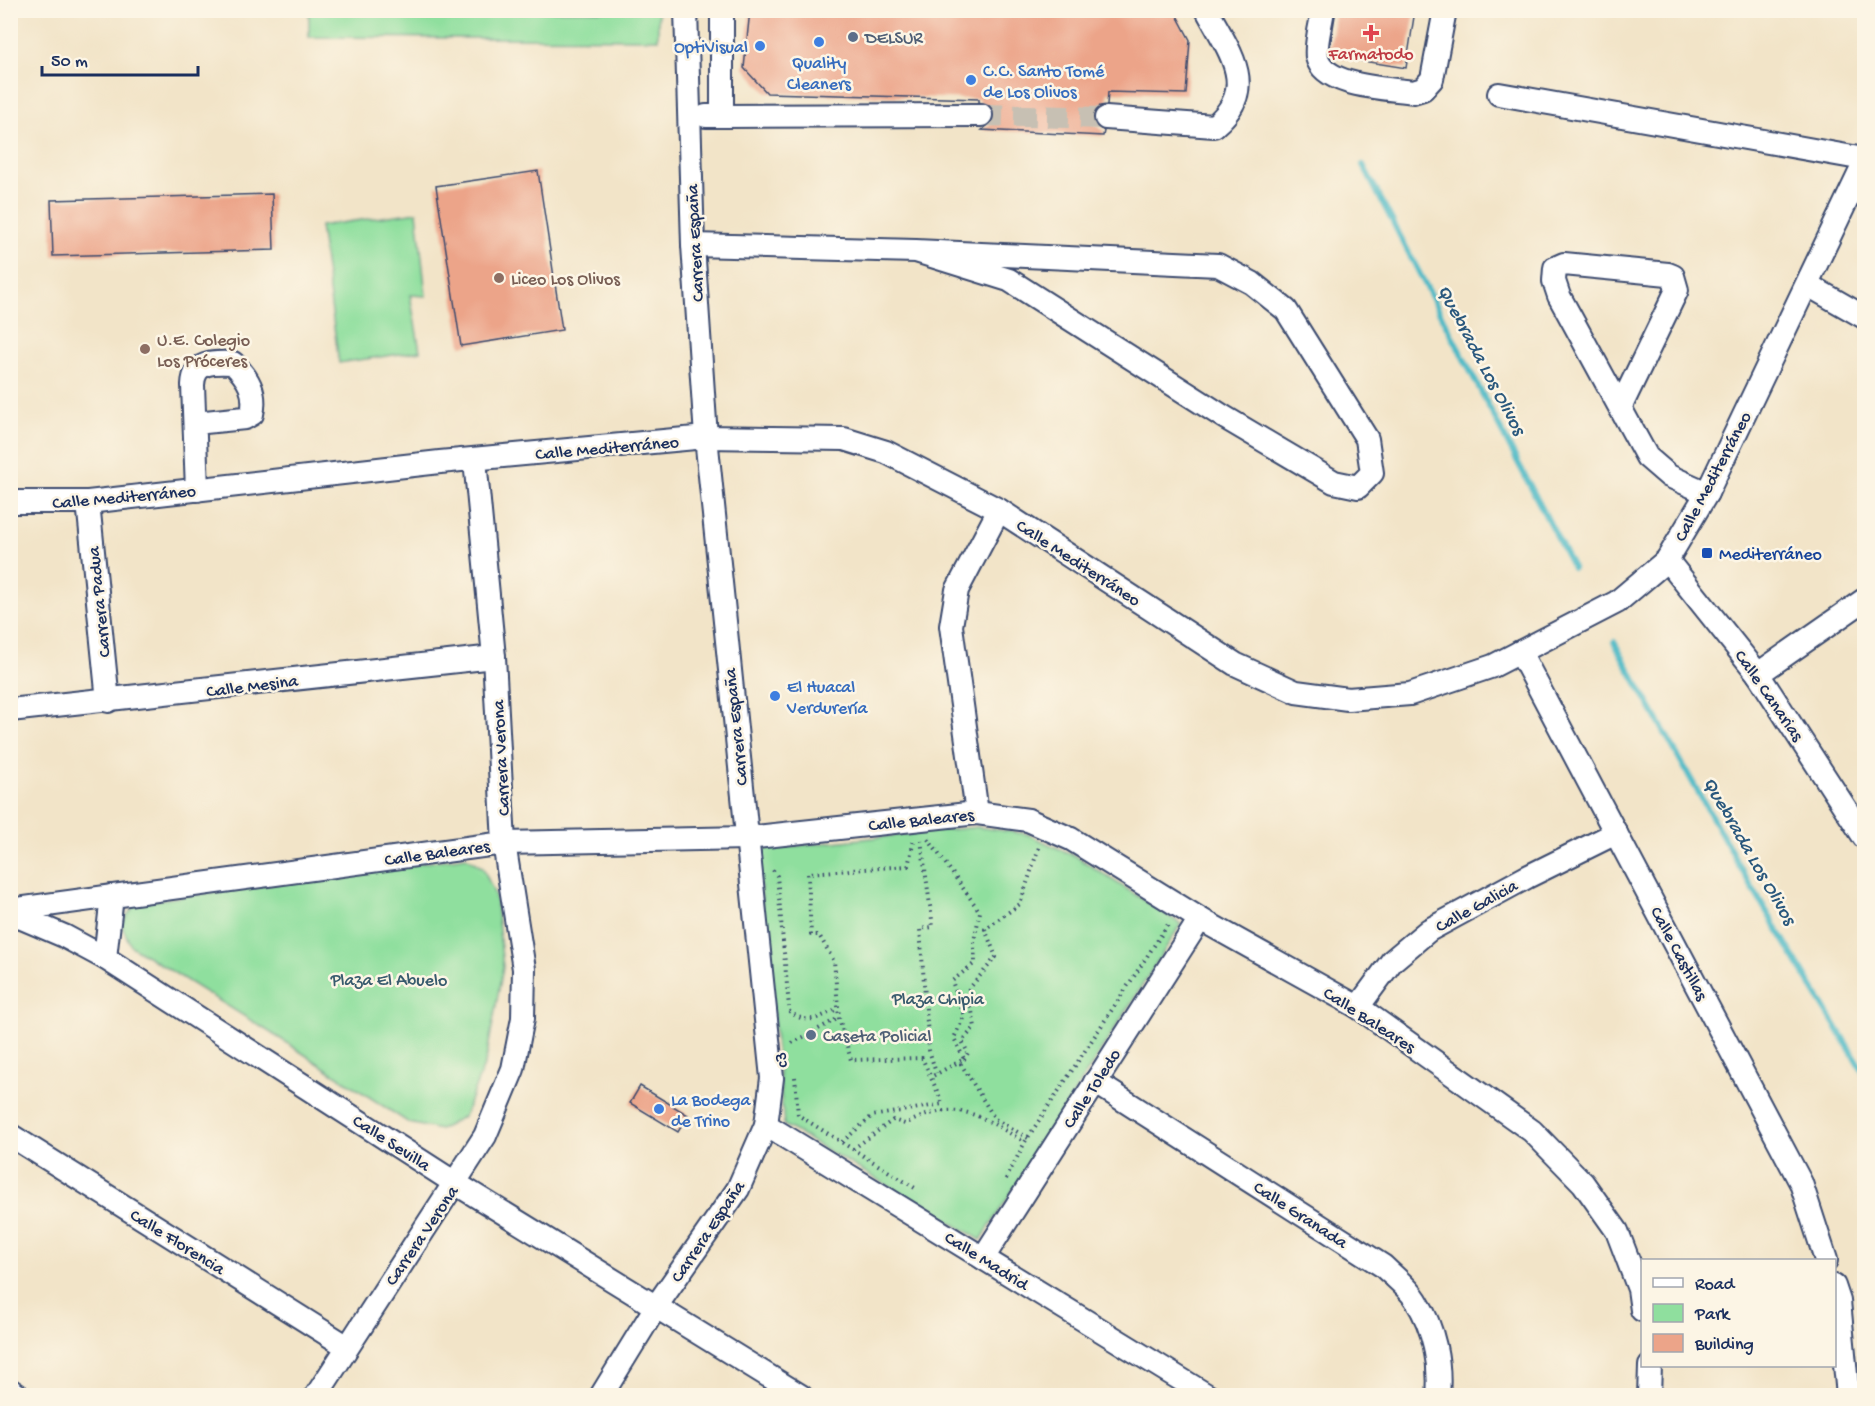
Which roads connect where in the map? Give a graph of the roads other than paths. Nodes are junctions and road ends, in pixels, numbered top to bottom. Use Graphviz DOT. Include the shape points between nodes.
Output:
graph roads {
  1 [pos="686,10"];
  2 [pos="722,10"];
  3 [pos="1207,10"];
  4 [pos="1323,10"];
  5 [pos="1445,10"];
  6 [pos="1499,94"];
  7 [pos="981,115"];
  8 [pos="689,116"];
  9 [pos="722,116"];
  10 [pos="1106,118"];
  11 [pos="1864,159"];
  12 [pos="1864,164"];
  13 [pos="693,245"];
  14 [pos="916,251"];
  15 [pos="1808,285"];
  16 [pos="1864,317"];
  17 [pos="1620,408"];
  18 [pos="195,423"];
  19 [pos="706,437"];
  20 [pos="475,460"];
  21 [pos="197,490"];
  22 [pos="1707,493"];
  23 [pos="10,502"];
  24 [pos="88,502"];
  25 [pos="999,510"];
  26 [pos="1667,560"];
  27 [pos="1864,600"];
  28 [pos="1520,652"];
  29 [pos="494,657"];
  30 [pos="1758,674"];
  31 [pos="108,701"];
  32 [pos="10,710"];
  33 [pos="977,813"];
  34 [pos="1863,832"];
  35 [pos="1616,833"];
  36 [pos="747,838"];
  37 [pos="504,843"];
  38 [pos="112,896"];
  39 [pos="10,912"];
  40 [pos="1200,919"];
  41 [pos="105,958"];
  42 [pos="1358,1007"];
  43 [pos="1095,1082"];
  44 [pos="766,1125"];
  45 [pos="10,1135"];
  46 [pos="455,1184"];
  47 [pos="983,1258"];
  48 [pos="1826,1259"];
  49 [pos="1836,1292"];
  50 [pos="1641,1303"];
  51 [pos="657,1305"];
  52 [pos="346,1346"];
  53 [pos="1650,1367"];
  54 [pos="10,1390"];
  55 [pos="19,1395"];
  56 [pos="316,1395"];
  57 [pos="601,1395"];
  58 [pos="801,1395"];
  59 [pos="1208,1395"];
  60 [pos="1438,1395"];
  61 [pos="1649,1395"];
  62 [pos="1848,1395"];
  1 -- 8 [label="street, Carrera España"];
  2 -- 9 [label="street"];
  3 -- 10 [label="street" via="1238,71 1238,93 1231,112 1214,126"];
  4 -- 5 [label="street" via="1317,56 1323,72 1337,80 1413,92 1423,89 1432,79"];
  6 -- 11 [label="street"];
  7 -- 9 [label="street"];
  8 -- 9 [label="street"];
  8 -- 13 [label="street, Carrera España"];
  12 -- 15 [label="street, Calle Mediterráneo"];
  13 -- 14 [label="street"];
  13 -- 19 [label="street, Carrera España"];
  14 -- 14 [label="street" via="1009,280 1334,482 1358,487 1372,473 1367,439 1286,310 1252,283 1218,265"];
  15 -- 16 [label="street"];
  15 -- 22 [label="street, Calle Mediterráneo"];
  17 -- 17 [label="street" via="1559,296 1555,268 1564,264 1668,274 1676,283 1677,290"];
  17 -- 22 [label="street" via="1647,457 1669,476"];
  18 -- 21 [label="street"];
  19 -- 20 [label="street, Calle Mediterráneo"];
  19 -- 25 [label="street, Calle Mediterráneo" via="844,439 886,452"];
  19 -- 36 [label="street, Carrera España"];
  20 -- 21 [label="street, Calle Mediterráneo"];
  20 -- 29 [label="street, Carrera Verona"];
  21 -- 24 [label="street, Calle Mediterráneo"];
  22 -- 26 [label="street, Calle Mediterráneo"];
  23 -- 24 [label="street, Calle Mediterráneo"];
  24 -- 31 [label="street, Carrera Padua"];
  25 -- 28 [label="street, Calle Mediterráneo" via="1235,664 1296,692 1348,699 1410,694 1493,666"];
  25 -- 33 [label="street" via="957,590 951,626"];
  26 -- 28 [label="street, Calle Mediterráneo" via="1617,602"];
  26 -- 30 [label="street, Calle Canarias"];
  27 -- 30 [label="street"];
  28 -- 35 [label="street, Calle Castillas"];
  29 -- 31 [label="street, Calle Mesina"];
  29 -- 37 [label="street, Carrera Verona"];
  30 -- 34 [label="street, Calle Canarias"];
  31 -- 32 [label="street, Calle Mesina"];
  33 -- 36 [label="street, Calle Baleares"];
  33 -- 40 [label="street, Calle Baleares" via="1028,820 1071,839"];
  35 -- 42 [label="street, Calle Galicia" via="1429,930 1392,961"];
  35 -- 48 [label="street, Calle Castillas" via="1801,1183"];
  36 -- 37 [label="street, Calle Baleares"];
  36 -- 44 [label="street, Carrera España" via="772,1078"];
  37 -- 38 [label="street, Calle Baleares"];
  37 -- 46 [label="street, Carrera Verona" via="524,969 523,1018 513,1070 485,1136"];
  38 -- 39 [label="street, Calle Baleares"];
  38 -- 41 [label="street"];
  39 -- 41 [label="street, Calle Sevilla"];
  40 -- 42 [label="street, Calle Baleares"];
  40 -- 43 [label="street, Calle Toledo"];
  41 -- 46 [label="street, Calle Sevilla"];
  42 -- 50 [label="street, Calle Baleares" via="1532,1131 1582,1182 1617,1232"];
  43 -- 47 [label="street, Calle Toledo"];
  43 -- 60 [label="street, Calle Granada" via="1383,1266 1416,1299 1431,1331 1440,1372"];
  44 -- 47 [label="street, Calle Madrid"];
  44 -- 51 [label="street, Carrera España" via="738,1189"];
  45 -- 52 [label="street, Calle Florencia"];
  46 -- 51 [label="street, Calle Sevilla"];
  46 -- 52 [label="street, Carrera Verona"];
  47 -- 59 [label="street, Calle Madrid"];
  49 -- 62 [label="street"];
  51 -- 57 [label="street, Carrera España"];
  51 -- 58 [label="street, Calle Sevilla"];
  52 -- 56 [label="street, Carrera Verona"];
  53 -- 61 [label="street"];
  54 -- 55 [label="street"];
}
